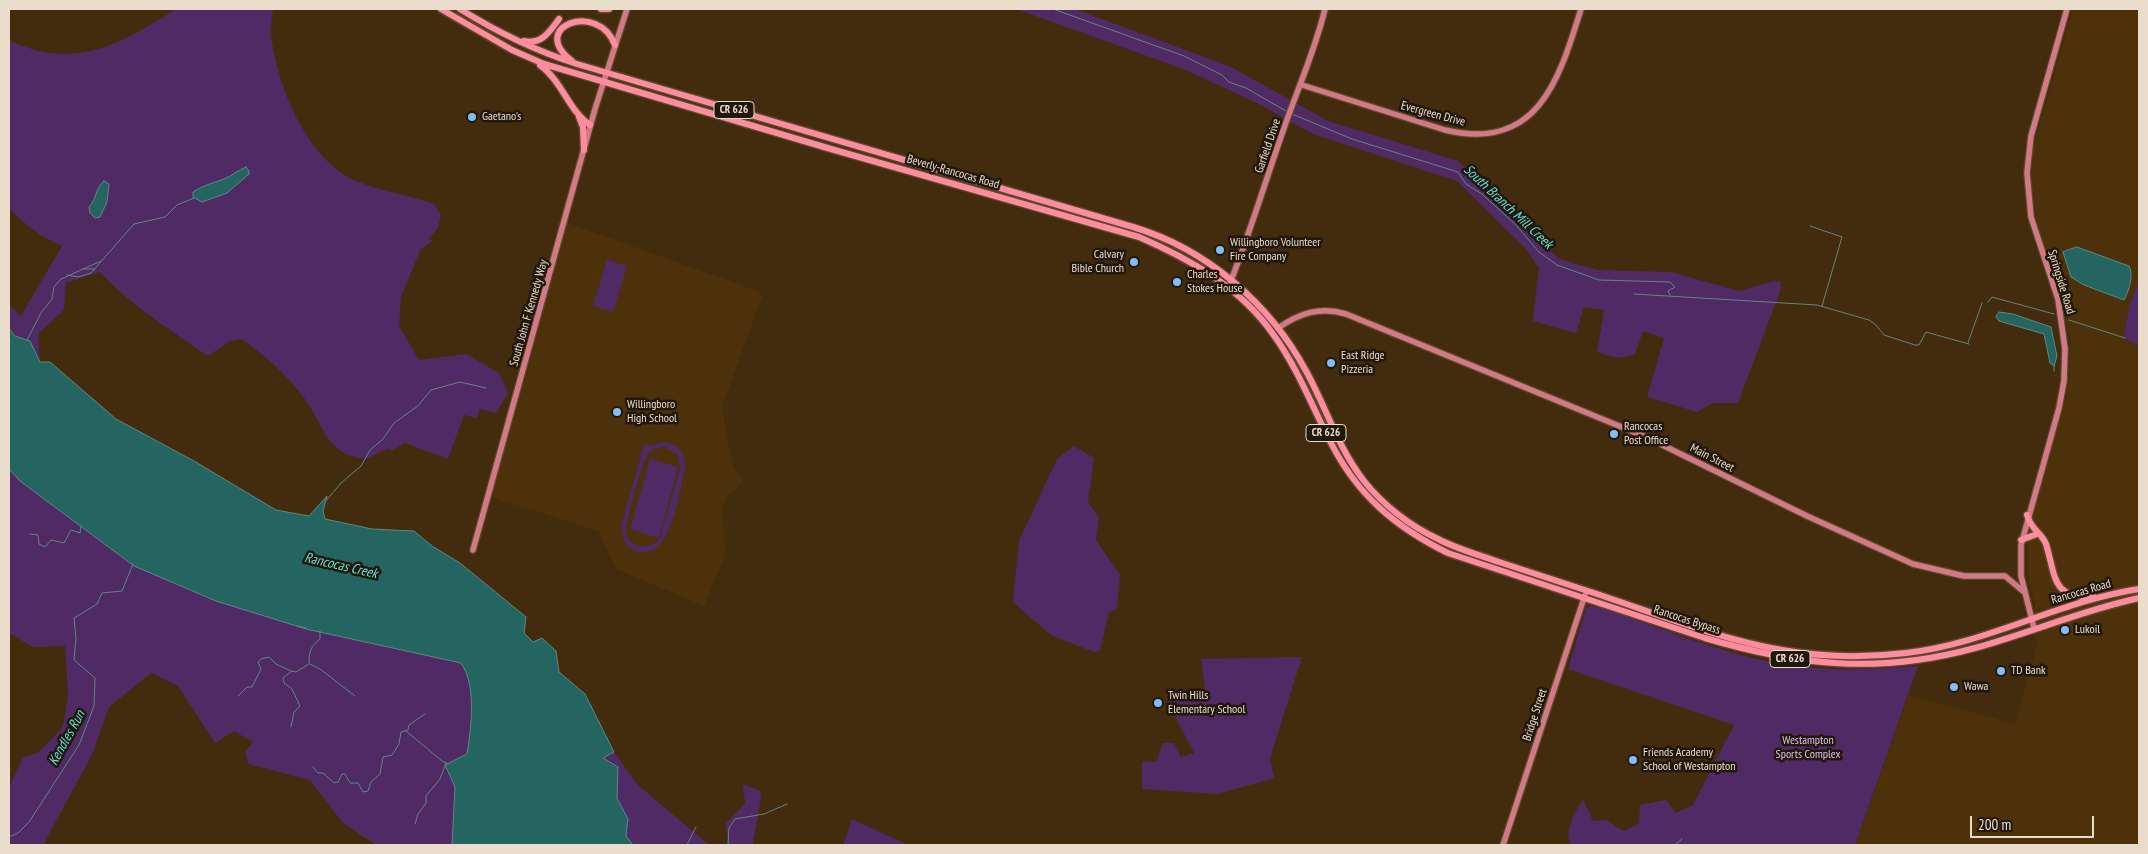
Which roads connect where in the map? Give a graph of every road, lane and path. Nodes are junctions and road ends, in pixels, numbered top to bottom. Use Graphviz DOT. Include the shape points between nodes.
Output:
graph roads {
  1 [pos="441,9"];
  2 [pos="460,9"];
  3 [pos="609,9"];
  4 [pos="627,9"];
  5 [pos="1325,9"];
  6 [pos="1581,9"];
  7 [pos="2066,9"];
  8 [pos="600,14"];
  9 [pos="510,37"];
  10 [pos="615,45"];
  11 [pos="533,59"];
  12 [pos="577,64"];
  13 [pos="607,73"];
  14 [pos="604,82"];
  15 [pos="1302,85"];
  16 [pos="577,113"];
  17 [pos="590,125"];
  18 [pos="584,150"];
  19 [pos="1231,280"];
  20 [pos="1228,288"];
  21 [pos="1278,328"];
  22 [pos="1308,374"];
  23 [pos="1300,376"];
  24 [pos="1364,480"];
  25 [pos="1359,487"];
  26 [pos="2027,515"];
  27 [pos="2037,534"];
  28 [pos="2021,540"];
  29 [pos="473,550"];
  30 [pos="2139,588"];
  31 [pos="2024,592"];
  32 [pos="1585,594"];
  33 [pos="2102,597"];
  34 [pos="2139,598"];
  35 [pos="2031,620"];
  36 [pos="2034,628"];
  37 [pos="1504,845"];
  1 -- 11 [label="main road, Beverly-Rancocas Road / CR 626"];
  2 -- 9 [label="main road, Beverly-Rancocas Road / CR 626"];
  3 -- 8 [label="main road"];
  4 -- 10 [label="street, South John F Kennedy Way"];
  5 -- 15 [label="street, Garfield Drive"];
  6 -- 15 [label="street, Evergreen Drive" via="1562,68 1547,96 1524,118 1494,132 1469,134 1445,130"];
  7 -- 26 [label="street, Springside Road" via="2028,155 2027,192 2031,217 2058,299 2064,381"];
  8 -- 10 [label="main road" via="611,30"];
  9 -- 12 [label="main road, Beverly-Rancocas Road / CR 626"];
  9 -- 12 [label="main road" via="536,42 565,15 558,28 558,41 562,52"];
  10 -- 13 [label="street, South John F Kennedy Way"];
  11 -- 14 [label="main road, Beverly-Rancocas Road / CR 626"];
  11 -- 16 [label="main road" via="554,76"];
  12 -- 13 [label="main road, Beverly-Rancocas Road / CR 626"];
  13 -- 14 [label="street, South John F Kennedy Way"];
  13 -- 19 [label="main road, Beverly-Rancocas Road / CR 626" via="1143,230 1206,261"];
  14 -- 17 [label="street, South John F Kennedy Way"];
  14 -- 20 [label="main road, Beverly-Rancocas Road / CR 626" via="1140,237 1185,259"];
  15 -- 19 [label="street, Garfield Drive"];
  16 -- 17 [label="main road"];
  16 -- 18 [label="main road" via="583,127"];
  17 -- 18 [label="street, South John F Kennedy Way"];
  18 -- 29 [label="street, South John F Kennedy Way"];
  19 -- 20 [label="street, Garfield Drive"];
  19 -- 21 [label="main road, Beverly-Rancocas Road / CR 626"];
  20 -- 23 [label="main road, Beverly-Rancocas Road / CR 626" via="1261,318"];
  21 -- 22 [label="main road, Beverly-Rancocas Road / CR 626"];
  21 -- 31 [label="street, Main Street" via="1294,317 1312,311 1334,310 1346,314 1646,437 1868,545 1926,569 1954,574 2005,576"];
  22 -- 23 [label="main road"];
  22 -- 24 [label="main road, Beverly-Rancocas Road / CR 626" via="1339,441"];
  23 -- 25 [label="main road, Beverly-Rancocas Road / CR 626" via="1330,441"];
  24 -- 32 [label="main road, Rancocas Bypass / CR 626" via="1399,514 1439,540"];
  25 -- 32 [label="main road, Rancocas Bypass / CR 626" via="1378,509 1422,540 1448,553"];
  26 -- 27 [label="main road"];
  26 -- 28 [label="street, Springside Road"];
  27 -- 28 [label="main road"];
  27 -- 33 [label="main road" via="2045,542 2059,588 2076,597"];
  28 -- 31 [label="street, Springside Road" via="2020,567"];
  30 -- 33 [label="main road, Rancocas Road / CR 626"];
  31 -- 35 [label="street, Springside Road"];
  32 -- 35 [label="main road, Rancocas Bypass / CR 626" via="1735,639 1783,650 1832,656 1879,656 1931,650"];
  32 -- 36 [label="main road, Rancocas Bypass / CR 626" via="1739,648 1811,663 1852,665 1936,657 1976,648"];
  32 -- 37 [label="street, Bridge Street"];
  33 -- 35 [label="main road, Rancocas Road / CR 626"];
  34 -- 36 [label="main road, Rancocas Road / CR 626"];
  35 -- 36 [label="street, Springside Road"];
}
